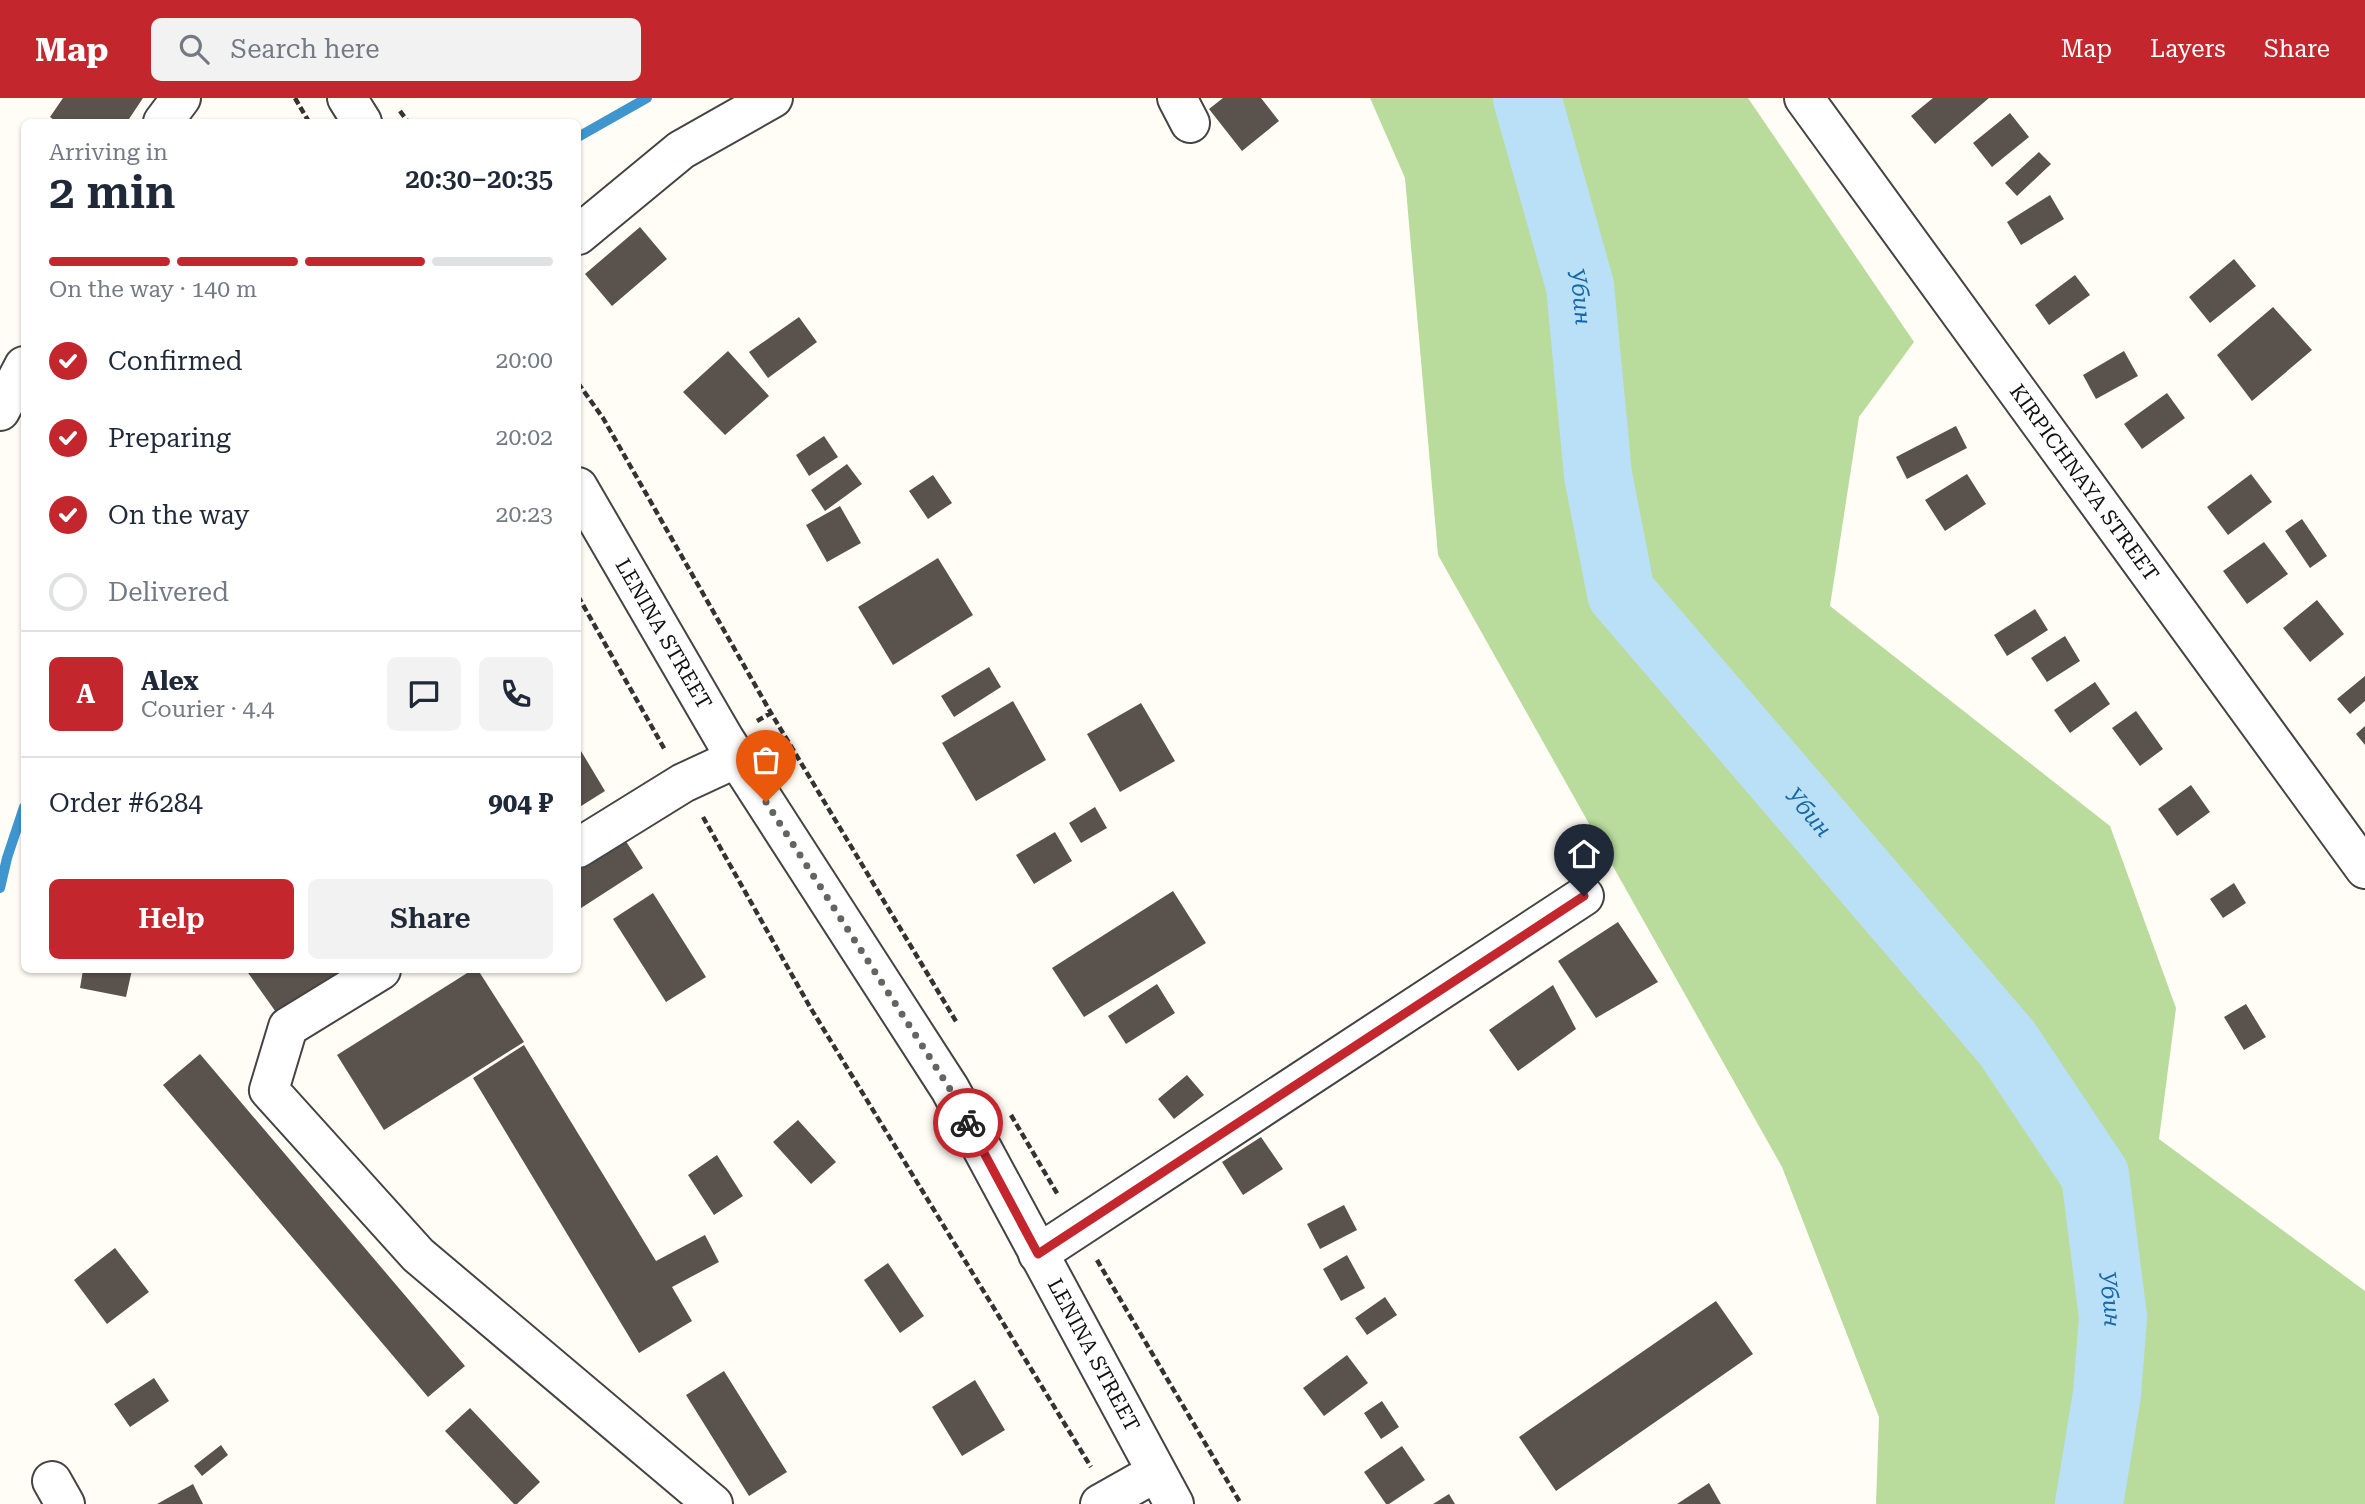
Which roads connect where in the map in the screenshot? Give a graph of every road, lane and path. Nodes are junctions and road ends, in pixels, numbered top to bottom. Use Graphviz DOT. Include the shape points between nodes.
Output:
graph roads {
  1 [pos="181,98"];
  2 [pos="295,98"];
  3 [pos="347,98"];
  4 [pos="773,98"];
  5 [pos="1804,98"];
  6 [pos="165,119"];
  7 [pos="307,119"];
  8 [pos="360,119"];
  9 [pos="581,233"];
  10 [pos="21,372"];
  11 [pos="581,387"];
  12 [pos="0,411"];
  13 [pos="581,492"];
  14 [pos="581,601"];
  15 [pos="771,713"];
  16 [pos="731,749"];
  17 [pos="683,783"];
  18 [pos="581,846"];
  19 [pos="2365,869"];
  20 [pos="1584,896"];
  21 [pos="376,973"];
  22 [pos="958,1024"];
  23 [pos="1006,1107"];
  24 [pos="1062,1201"];
  25 [pos="1038,1254"];
  26 [pos="1097,1260"];
  27 [pos="1164,1488"];
  28 [pos="1105,1501"];
  29 [pos="713,1504"];
  30 [pos="1241,1504"];
  1 -- 6 [label="street"];
  2 -- 7 [label="path"];
  3 -- 8 [label="street"];
  4 -- 9 [label="street" via="681,150"];
  5 -- 19 [label="street, KIRPICHNAYA STREET"];
  10 -- 12 [label="street"];
  11 -- 15 [label="path"];
  13 -- 16 [label="street, LENINA STREET"];
  14 -- 17 [label="path"];
  15 -- 16 [label="path"];
  15 -- 22 [label="path"];
  16 -- 17 [label="street"];
  16 -- 25 [label="street, LENINA STREET" via="950,1089"];
  17 -- 18 [label="street"];
  17 -- 28 [label="path" via="810,1007"];
  20 -- 25 [label="street"];
  21 -- 29 [label="street" via="288,1027 269,1090 418,1255"];
  23 -- 24 [label="path"];
  25 -- 27 [label="street, LENINA STREET"];
  26 -- 30 [label="path"];
  27 -- 28 [label="street"];
}
